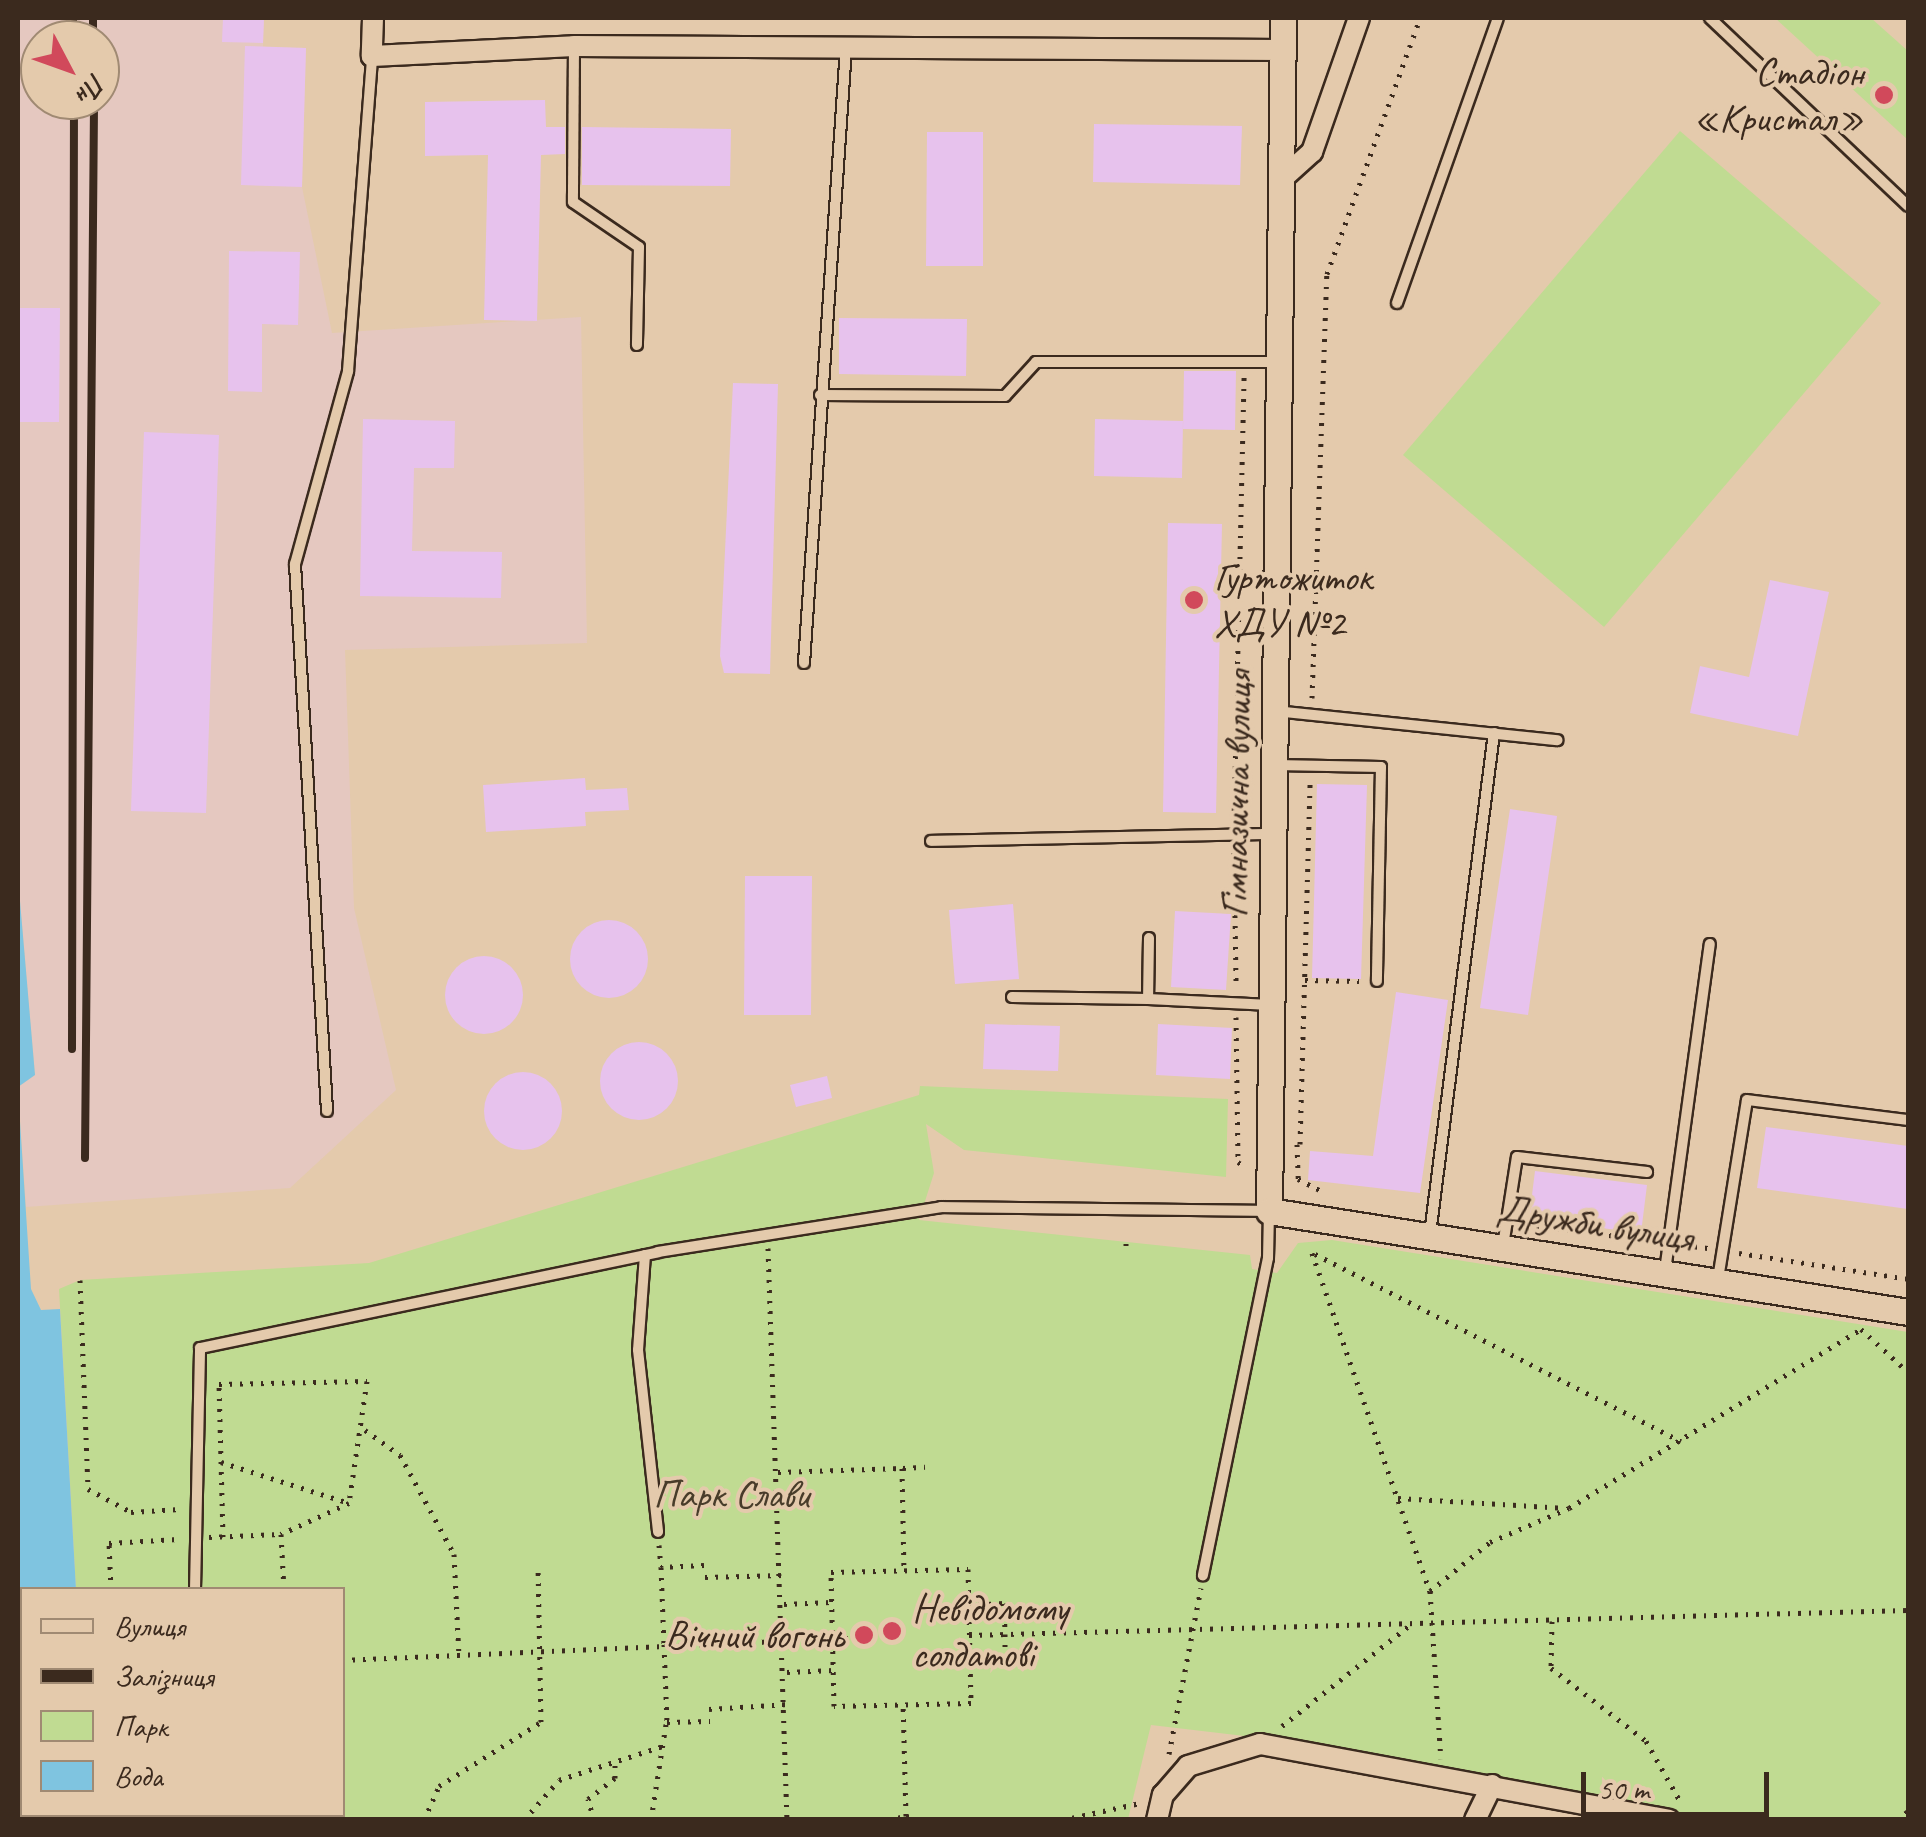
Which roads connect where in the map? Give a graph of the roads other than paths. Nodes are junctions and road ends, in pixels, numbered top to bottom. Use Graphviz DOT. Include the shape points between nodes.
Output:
graph roads {
  1 [pos="373,18"];
  2 [pos="1283,18"];
  3 [pos="1359,18"];
  4 [pos="1498,18"];
  5 [pos="1710,18"];
  6 [pos="574,46"];
  7 [pos="846,49"];
  8 [pos="1282,50"];
  9 [pos="372,56"];
  10 [pos="1284,177"];
  11 [pos="1908,206"];
  12 [pos="1397,304"];
  13 [pos="637,345"];
  14 [pos="1268,362"];
  15 [pos="820,395"];
  16 [pos="804,663"];
  17 [pos="1274,711"];
  18 [pos="1494,733"];
  19 [pos="1558,740"];
  20 [pos="1274,765"];
  21 [pos="1273,834"];
  22 [pos="931,842"];
  23 [pos="1149,938"];
  24 [pos="1710,944"];
  25 [pos="1377,981"];
  26 [pos="1012,996"];
  27 [pos="1148,999"];
  28 [pos="1272,1006"];
  29 [pos="327,1111"];
  30 [pos="1908,1120"];
  31 [pos="1647,1172"];
  32 [pos="1270,1211"];
  33 [pos="1505,1234"];
  34 [pos="1430,1235"];
  35 [pos="646,1255"];
  36 [pos="1664,1272"];
  37 [pos="1718,1280"];
  38 [pos="1908,1312"];
  39 [pos="658,1532"];
  40 [pos="1203,1575"];
  41 [pos="195,1587"];
  42 [pos="1492,1786"];
  43 [pos="1675,1812"];
  44 [pos="1157,1820"];
  45 [pos="1475,1820"];
  1 -- 9 [label="street"];
  2 -- 8 [label="street, Гімназична вулиця"];
  3 -- 10 [label="street" via="1312,152"];
  4 -- 12 [label="lane"];
  5 -- 11 [label="lane"];
  6 -- 7 [label="street"];
  6 -- 9 [label="street"];
  6 -- 13 [label="lane" via="573,202 639,247"];
  7 -- 8 [label="street"];
  7 -- 15 [label="lane"];
  8 -- 10 [label="street, Гімназична вулиця"];
  9 -- 29 [label="lane" via="348,371 295,564"];
  10 -- 14 [label="street, Гімназична вулиця"];
  14 -- 15 [label="lane" via="1036,362 1005,396"];
  14 -- 17 [label="street, Гімназична вулиця"];
  15 -- 16 [label="lane"];
  17 -- 18 [label="lane"];
  17 -- 20 [label="street, Гімназична вулиця"];
  18 -- 19 [label="lane"];
  18 -- 34 [label="lane"];
  20 -- 21 [label="street, Гімназична вулиця"];
  20 -- 25 [label="lane" via="1381,767"];
  21 -- 22 [label="lane"];
  21 -- 28 [label="street, Гімназична вулиця"];
  23 -- 27 [label="lane"];
  24 -- 36 [label="lane"];
  26 -- 27 [label="lane"];
  27 -- 28 [label="lane"];
  28 -- 32 [label="street, Гімназична вулиця"];
  30 -- 37 [label="lane" via="1747,1100"];
  31 -- 33 [label="lane" via="1517,1157"];
  32 -- 34 [label="street, Дружби вулиця" via="1324,1205"];
  32 -- 35 [label="lane" via="941,1207"];
  32 -- 40 [label="lane"];
  33 -- 34 [label="street, Дружби вулиця"];
  33 -- 36 [label="street, Дружби вулиця"];
  35 -- 39 [label="lane" via="638,1350"];
  35 -- 41 [label="lane" via="200,1348"];
  36 -- 37 [label="street, Дружби вулиця"];
  37 -- 38 [label="street, Дружби вулиця"];
  42 -- 43 [label="street"];
  42 -- 44 [label="street" via="1260,1744 1188,1766 1163,1795"];
  42 -- 45 [label="street"];
}
